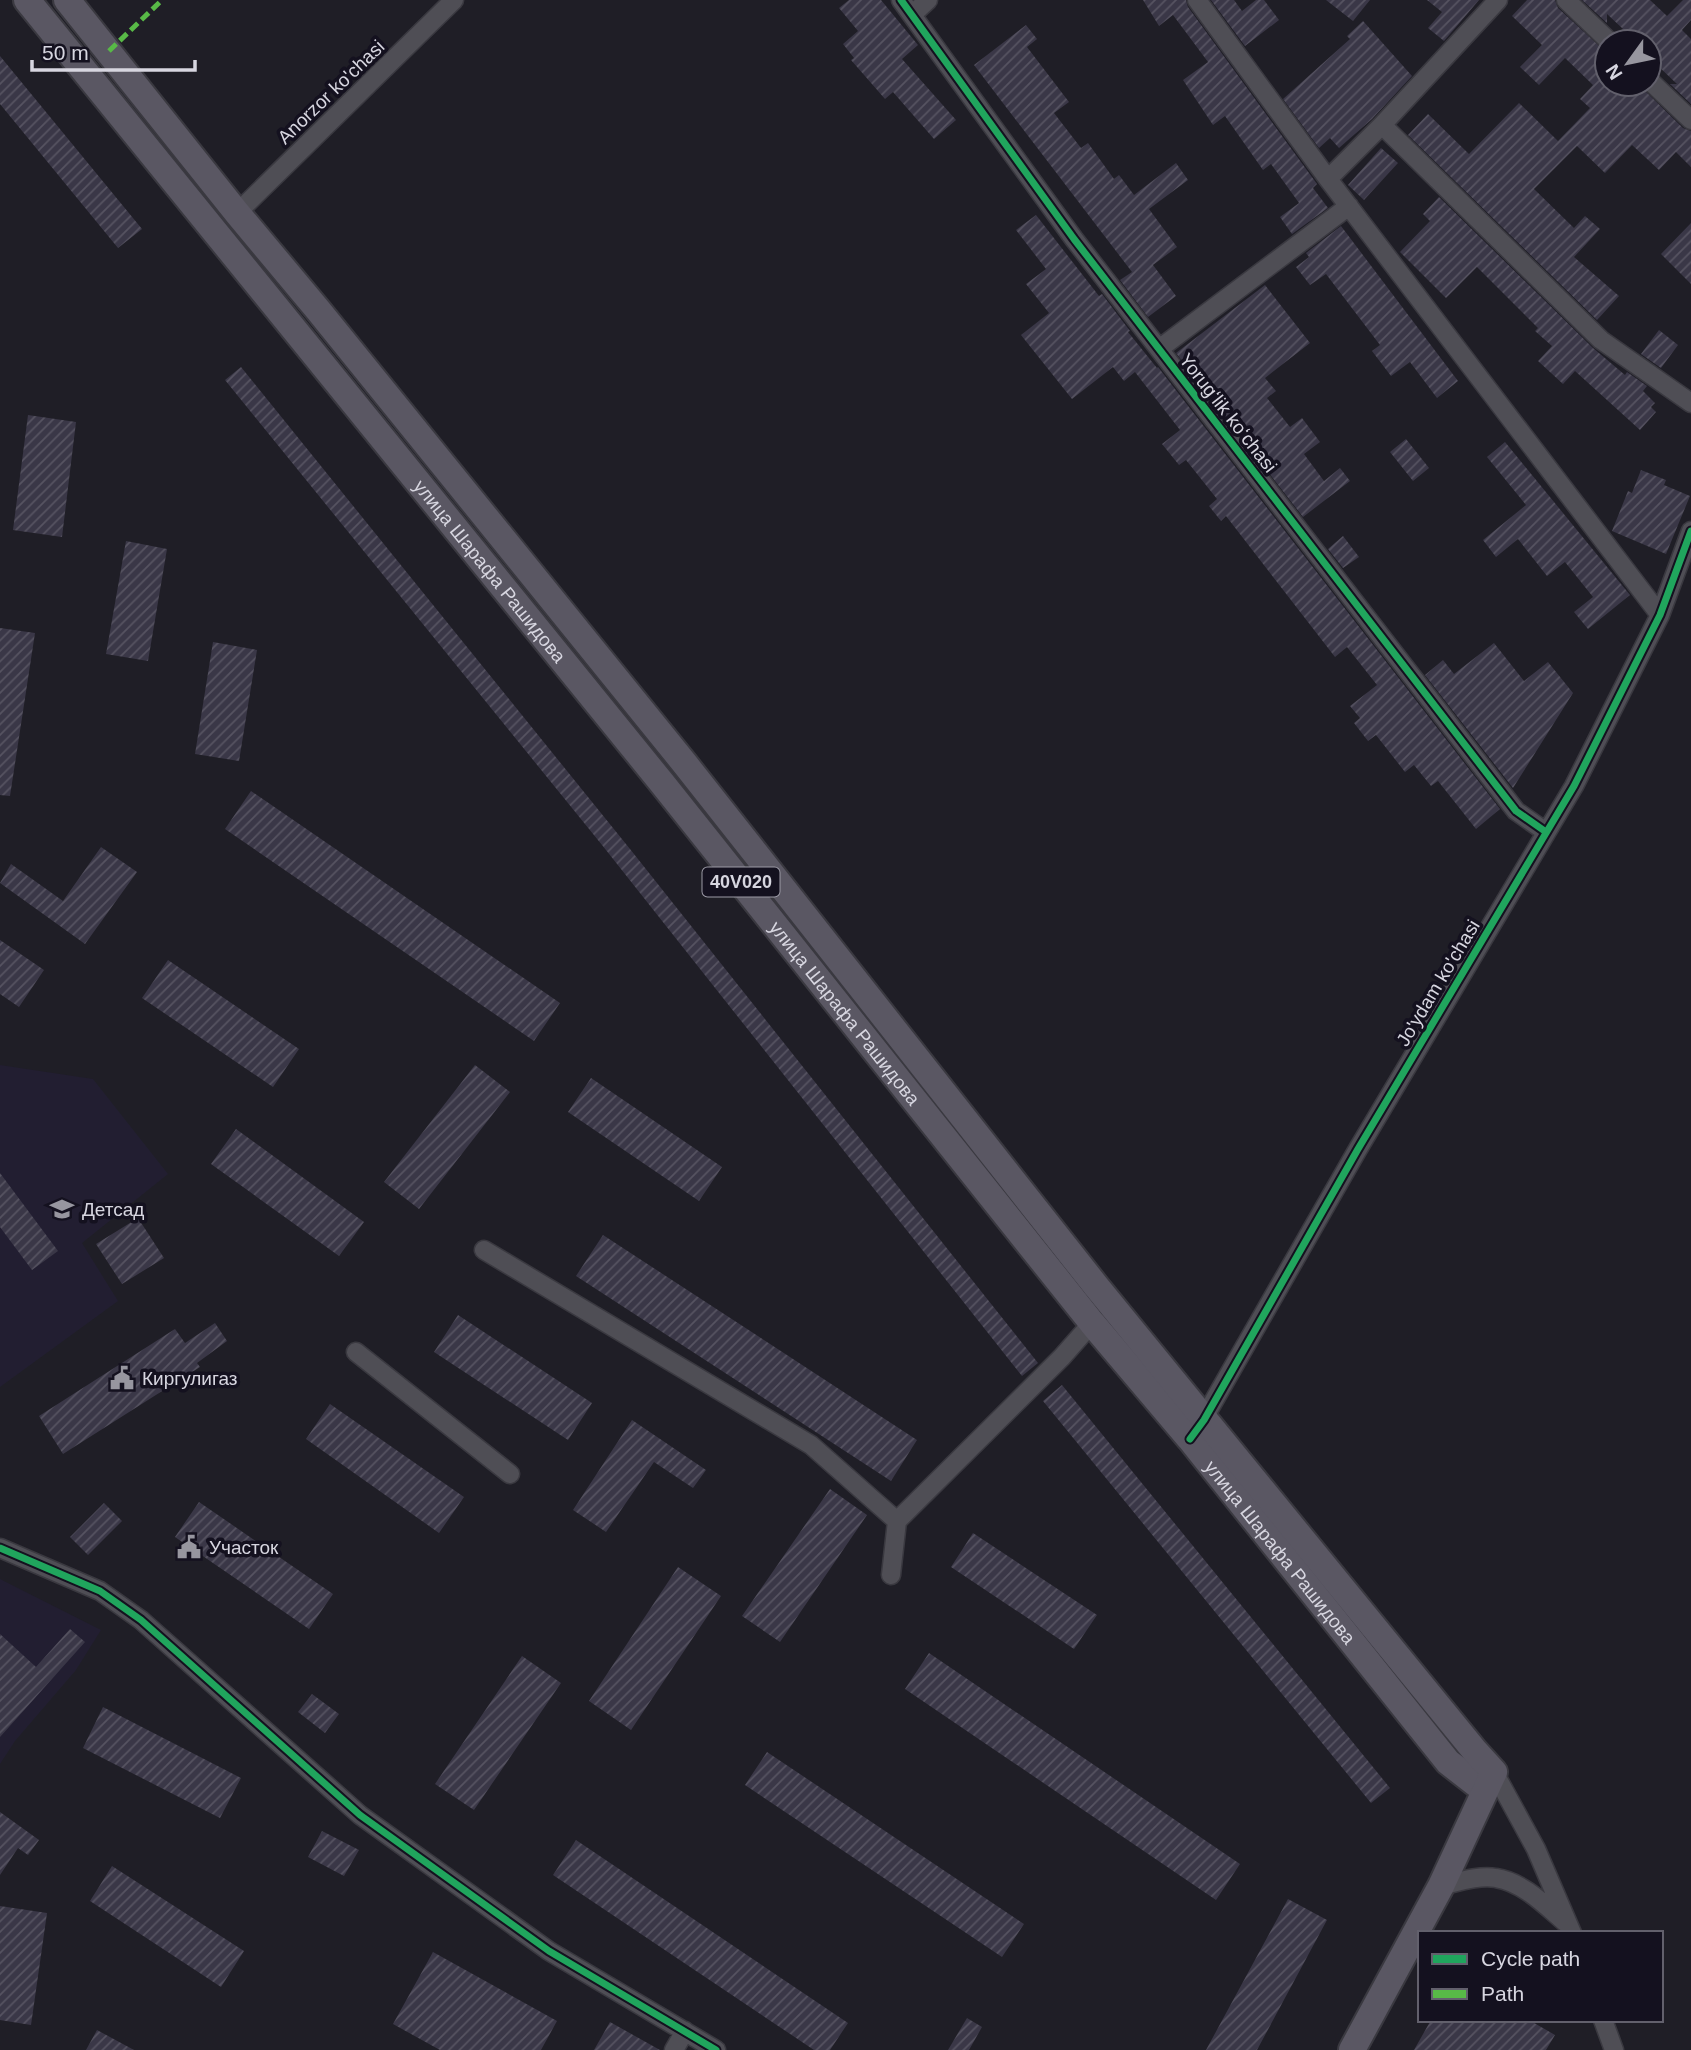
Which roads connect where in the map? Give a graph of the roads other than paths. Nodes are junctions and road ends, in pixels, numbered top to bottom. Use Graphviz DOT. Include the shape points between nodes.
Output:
graph roads {
  1 [pos="27,0"];
  2 [pos="67,0"];
  3 [pos="454,0"];
  4 [pos="929,0"];
  5 [pos="1197,0"];
  6 [pos="1498,0"];
  7 [pos="1566,0"];
  8 [pos="907,7"];
  9 [pos="1595,28"];
  10 [pos="1663,93"];
  11 [pos="1691,120"];
  12 [pos="1382,125"];
  13 [pos="1328,179"];
  14 [pos="1349,206"];
  15 [pos="237,214"];
  16 [pos="1159,349"];
  17 [pos="1691,402"];
  18 [pos="1691,531"];
  19 [pos="1660,615"];
  20 [pos="685,764"];
  21 [pos="662,783"];
  22 [pos="1546,832"];
  23 [pos="484,1250"];
  24 [pos="1092,1323"];
  25 [pos="356,1352"];
  26 [pos="1197,1430"];
  27 [pos="510,1474"];
  28 [pos="897,1521"];
  29 [pos="0,1548"];
  30 [pos="891,1575"];
  31 [pos="1489,1781"];
  32 [pos="1441,1886"];
  33 [pos="1571,1930"];
  34 [pos="1605,2022"];
  35 [pos="685,2031"];
  36 [pos="674,2050"];
  37 [pos="716,2050"];
  38 [pos="1352,2050"];
  39 [pos="1614,2050"];
  1 -- 21 [label="main road, улица Шарафа Рашидова / 40V020"];
  2 -- 15 [label="main road"];
  3 -- 15 [label="street, Anorzor ko'chasi"];
  4 -- 8 [label="street"];
  5 -- 13 [label="street"];
  6 -- 12 [label="street"];
  7 -- 9 [label="street"];
  8 -- 16 [label="street, Yorugʻlik koʻchasi"];
  10 -- 11 [label="street"];
  12 -- 13 [label="street"];
  12 -- 17 [label="street" via="1601,340"];
  13 -- 14 [label="street"];
  14 -- 16 [label="street"];
  14 -- 19 [label="street"];
  15 -- 20 [label="main road"];
  16 -- 22 [label="street, Yorugʻlik koʻchasi" via="1517,811"];
  18 -- 19 [label="street, Jo'ydam ko'chasi"];
  19 -- 22 [label="street, Jo'ydam ko'chasi"];
  20 -- 21 [label="main road"];
  20 -- 26 [label="main road"];
  21 -- 24 [label="main road, улица Шарафа Рашидова / 40V020"];
  22 -- 26 [label="street, Jo'ydam ko'chasi"];
  23 -- 28 [label="street" via="811,1445"];
  24 -- 26 [label="main road, улица Шарафа Рашидова / 40V020"];
  24 -- 28 [label="street"];
  25 -- 27 [label="street"];
  26 -- 31 [label="main road" via="1474,1750"];
  26 -- 31 [label="main road, улица Шарафа Рашидова / 40V020" via="1452,1766"];
  28 -- 30 [label="street"];
  29 -- 35 [label="street" via="100,1591 141,1620 360,1815 549,1951"];
  31 -- 32 [label="main road"];
  31 -- 33 [label="street" via="1536,1849"];
  32 -- 33 [label="street" via="1496,1878 1519,1886"];
  32 -- 38 [label="main road"];
  34 -- 39 [label="street"];
  35 -- 36 [label="street"];
  35 -- 37 [label="street"];
}
